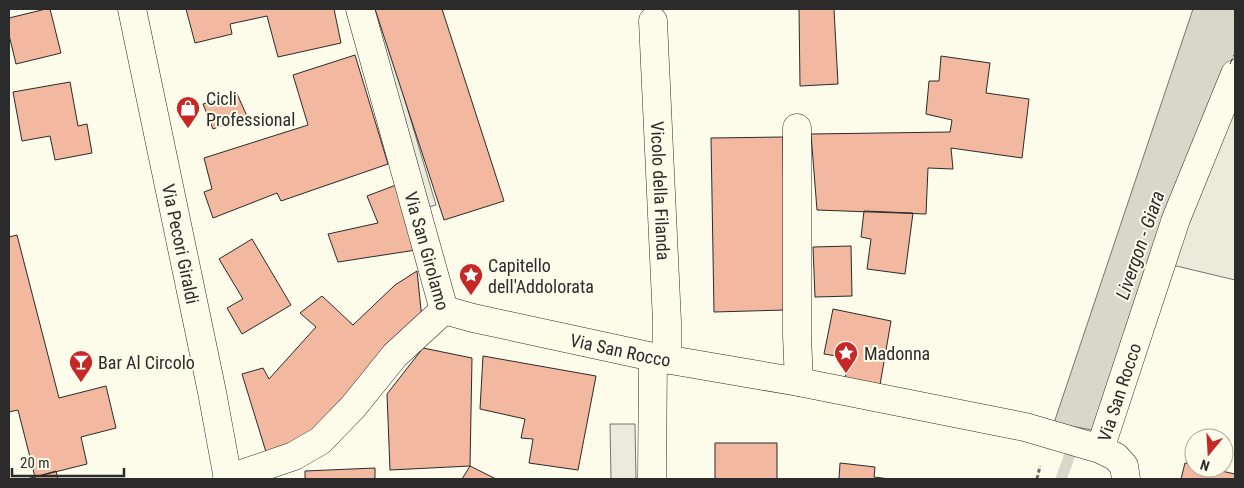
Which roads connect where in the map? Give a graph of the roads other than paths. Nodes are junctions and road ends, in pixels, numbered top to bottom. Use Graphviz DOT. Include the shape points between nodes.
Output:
graph roads {
  1 [pos="132,9"];
  2 [pos="360,9"];
  3 [pos="653,21"];
  4 [pos="1235,74"];
  5 [pos="797,128"];
  6 [pos="444,310"];
  7 [pos="660,359"];
  8 [pos="799,382"];
  9 [pos="1100,450"];
  10 [pos="227,479"];
  11 [pos="652,479"];
  12 [pos="1126,479"];
  1 -- 10 [label="street, Via Pecori Giraldi" via="212,392"];
  2 -- 6 [label="street, Via San Girolamo"];
  3 -- 7 [label="street, Vicolo della Filanda" via="667,322"];
  4 -- 9 [label="street, Via San Rocco" via="1176,219"];
  5 -- 8 [label="street"];
  6 -- 7 [label="street, Via San Rocco"];
  6 -- 10 [label="street, Via San Girolamo" via="395,355 353,407 320,441 294,456"];
  7 -- 8 [label="street, Via San Rocco"];
  7 -- 11 [label="street, Vicolo della Filanda"];
  8 -- 9 [label="street, Via San Rocco" via="1025,427"];
  9 -- 12 [label="street" via="1116,457 1124,466"];
}
